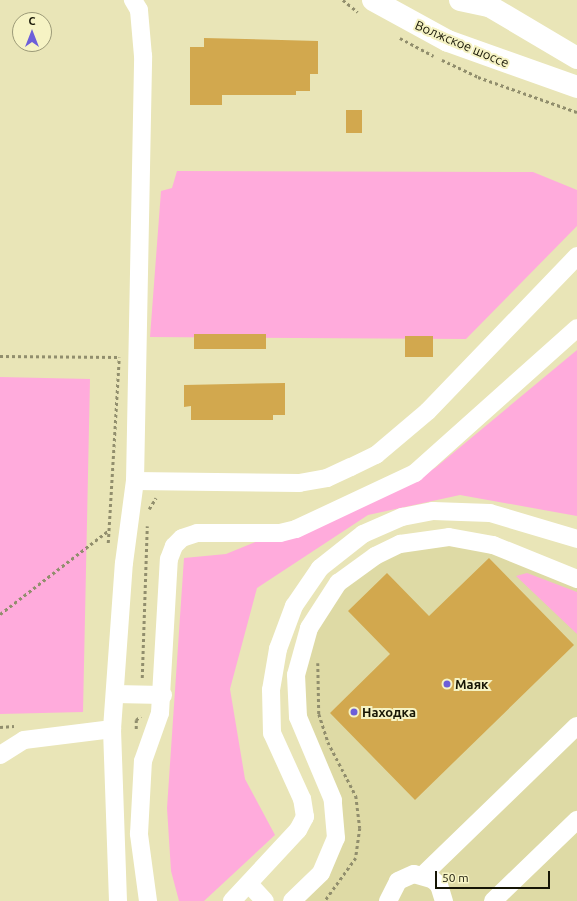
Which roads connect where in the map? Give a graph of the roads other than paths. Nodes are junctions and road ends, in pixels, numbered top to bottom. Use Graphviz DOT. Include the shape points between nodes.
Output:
graph roads {
  1 [pos="133,0"];
  2 [pos="373,0"];
  3 [pos="460,0"];
  4 [pos="484,3"];
  5 [pos="577,58"];
  6 [pos="577,87"];
  7 [pos="575,263"];
  8 [pos="577,328"];
  9 [pos="135,481"];
  10 [pos="577,539"];
  11 [pos="577,579"];
  12 [pos="115,694"];
  13 [pos="158,696"];
  14 [pos="577,726"];
  15 [pos="112,729"];
  16 [pos="0,755"];
  17 [pos="577,820"];
  18 [pos="424,875"];
  19 [pos="249,884"];
  20 [pos="118,901"];
  21 [pos="148,901"];
  22 [pos="232,901"];
  23 [pos="265,901"];
  24 [pos="292,901"];
  25 [pos="388,901"];
  26 [pos="444,901"];
  27 [pos="493,901"];
  1 -- 9 [label="street" via="139,10 143,56"];
  2 -- 6 [label="main road, Волжское шоссе" via="448,41"];
  3 -- 4 [label="main road"];
  4 -- 5 [label="main road"];
  7 -- 9 [label="street" via="408,430 376,455 327,478 299,483"];
  8 -- 13 [label="street" via="415,473 296,529 280,533 197,533 182,538 174,546 169,559"];
  9 -- 12 [label="street" via="124,563"];
  10 -- 19 [label="street" via="490,513 433,511 402,518 363,534 320,568 294,606 278,648 271,690 272,733 302,799 305,817 298,830"];
  11 -- 24 [label="street" via="493,545 449,537 400,544 375,556 338,583 309,628 296,675 298,717 333,800 336,838 321,873"];
  12 -- 13 [label="street"];
  12 -- 15 [label="street"];
  13 -- 21 [label="street" via="160,713 143,761 139,834"];
  14 -- 18 [label="street"];
  15 -- 16 [label="street" via="24,740"];
  15 -- 20 [label="street"];
  17 -- 27 [label="street"];
  18 -- 25 [label="street" via="410,875 398,881"];
  18 -- 26 [label="street" via="439,885"];
  19 -- 22 [label="street"];
  19 -- 23 [label="street"];
}
